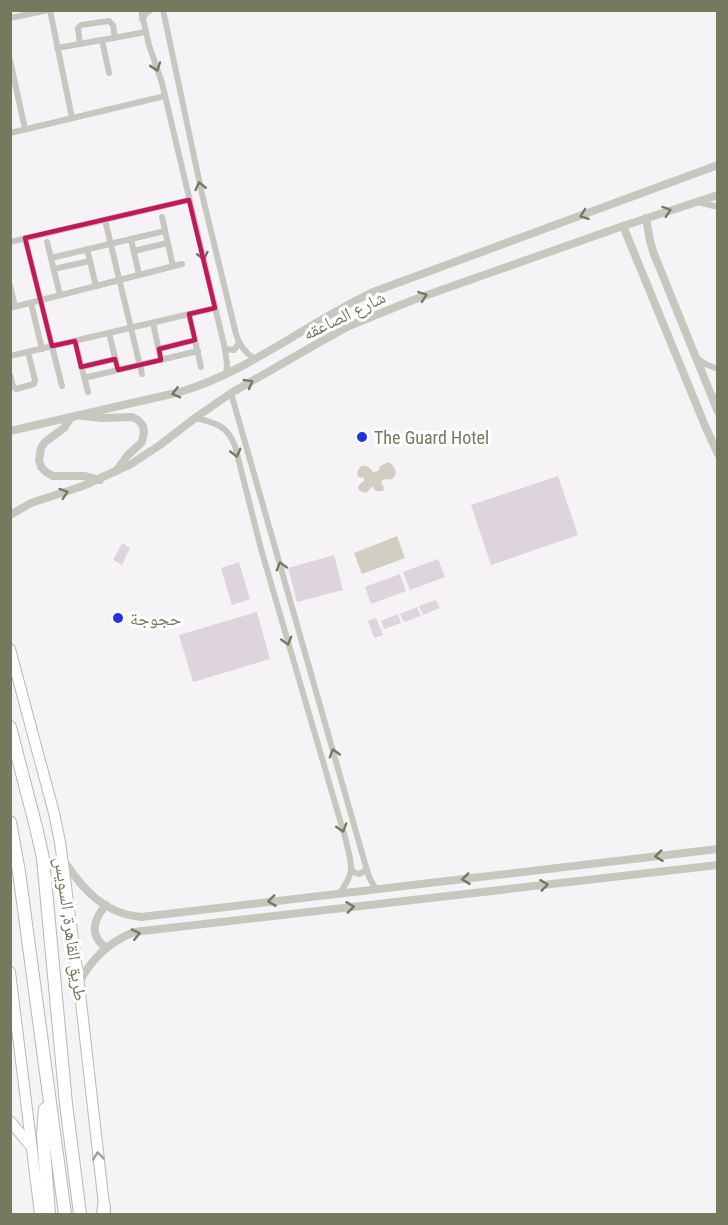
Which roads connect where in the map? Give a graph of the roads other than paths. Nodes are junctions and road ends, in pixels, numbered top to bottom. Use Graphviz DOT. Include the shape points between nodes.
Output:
graph roads {
  1 [pos="49,10"];
  2 [pos="141,10"];
  3 [pos="152,10"];
  4 [pos="156,10"];
  5 [pos="163,13"];
  6 [pos="10,18"];
  7 [pos="142,19"];
  8 [pos="146,32"];
  9 [pos="115,38"];
  10 [pos="102,40"];
  11 [pos="80,44"];
  12 [pos="57,48"];
  13 [pos="10,60"];
  14 [pos="109,73"];
  15 [pos="14,90"];
  16 [pos="165,96"];
  17 [pos="72,118"];
  18 [pos="25,129"];
  19 [pos="10,133"];
  20 [pos="717,165"];
  21 [pos="717,195"];
  22 [pos="189,200"];
  23 [pos="698,201"];
  24 [pos="717,207"];
  25 [pos="162,218"];
  26 [pos="646,218"];
  27 [pos="105,220"];
  28 [pos="623,226"];
  29 [pos="165,231"];
  30 [pos="25,238"];
  31 [pos="131,239"];
  32 [pos="10,242"];
  33 [pos="48,243"];
  34 [pos="167,243"];
  35 [pos="112,244"];
  36 [pos="87,249"];
  37 [pos="134,250"];
  38 [pos="51,258"];
  39 [pos="90,261"];
  40 [pos="182,264"];
  41 [pos="173,266"];
  42 [pos="54,269"];
  43 [pos="139,275"];
  44 [pos="120,280"];
  45 [pos="10,286"];
  46 [pos="96,286"];
  47 [pos="60,295"];
  48 [pos="41,300"];
  49 [pos="30,303"];
  50 [pos="13,307"];
  51 [pos="215,308"];
  52 [pos="189,314"];
  53 [pos="153,323"];
  54 [pos="131,328"];
  55 [pos="109,333"];
  56 [pos="195,340"];
  57 [pos="75,341"];
  58 [pos="239,343"];
  59 [pos="52,346"];
  60 [pos="42,349"];
  61 [pos="159,349"];
  62 [pos="225,349"];
  63 [pos="198,351"];
  64 [pos="28,352"];
  65 [pos="10,356"];
  66 [pos="695,356"];
  67 [pos="115,359"];
  68 [pos="255,359"];
  69 [pos="161,360"];
  70 [pos="140,365"];
  71 [pos="81,367"];
  72 [pos="201,367"];
  73 [pos="717,369"];
  74 [pos="118,370"];
  75 [pos="142,374"];
  76 [pos="10,375"];
  77 [pos="226,375"];
  78 [pos="84,378"];
  79 [pos="62,386"];
  80 [pos="87,392"];
  81 [pos="231,393"];
  82 [pos="717,395"];
  83 [pos="716,410"];
  84 [pos="75,416"];
  85 [pos="195,418"];
  86 [pos="241,424"];
  87 [pos="10,431"];
  88 [pos="229,433"];
  89 [pos="717,454"];
  90 [pos="115,472"];
  91 [pos="100,480"];
  92 [pos="10,515"];
  93 [pos="11,650"];
  94 [pos="10,727"];
  95 [pos="10,822"];
  96 [pos="717,849"];
  97 [pos="61,857"];
  98 [pos="717,865"];
  99 [pos="366,867"];
  100 [pos="352,869"];
  101 [pos="376,889"];
  102 [pos="340,893"];
  103 [pos="106,905"];
  104 [pos="106,948"];
  105 [pos="10,972"];
  106 [pos="79,984"];
  107 [pos="18,1031"];
  108 [pos="10,1049"];
  109 [pos="48,1093"];
  110 [pos="10,1121"];
  111 [pos="31,1146"];
  112 [pos="104,1212"];
  113 [pos="40,1215"];
  114 [pos="49,1215"];
  115 [pos="65,1215"];
  116 [pos="80,1215"];
  1 -- 6 [label="street"];
  1 -- 12 [label="street"];
  2 -- 7 [label="street"];
  3 -- 7 [label="street"];
  4 -- 5 [label="street"];
  58 -- 5 [label="street, one-way"];
  7 -- 8 [label="street"];
  8 -- 9 [label="street"];
  8 -- 16 [label="street, one-way"];
  9 -- 10 [label="street"];
  9 -- 11 [label="street" via="109,21 89,23 78,28"];
  10 -- 11 [label="street"];
  10 -- 14 [label="street"];
  11 -- 12 [label="street"];
  12 -- 17 [label="street"];
  13 -- 15 [label="street"];
  15 -- 18 [label="street"];
  16 -- 17 [label="street"];
  16 -- 22 [label="street"];
  17 -- 18 [label="street"];
  18 -- 19 [label="street"];
  20 -- 68 [label="street, شارع الصاعقه, one-way" via="389,286 327,316"];
  21 -- 23 [label="street, شارع الصاعقه"];
  22 -- 27 [label="street"];
  22 -- 51 [label="street, one-way"];
  23 -- 24 [label="street"];
  26 -- 23 [label="street, شارع الصاعقه, one-way"];
  25 -- 29 [label="street"];
  26 -- 28 [label="street, شارع الصاعقه"];
  26 -- 66 [label="street" via="652,248"];
  27 -- 30 [label="street"];
  27 -- 35 [label="street"];
  81 -- 28 [label="street, شارع الصاعقه, one-way" via="368,318"];
  28 -- 89 [label="street"];
  29 -- 31 [label="street"];
  29 -- 34 [label="street"];
  30 -- 32 [label="street"];
  30 -- 48 [label="street"];
  31 -- 35 [label="street"];
  31 -- 37 [label="street"];
  33 -- 38 [label="street"];
  34 -- 37 [label="street"];
  34 -- 41 [label="street"];
  35 -- 36 [label="street"];
  35 -- 44 [label="street"];
  36 -- 38 [label="street"];
  36 -- 39 [label="street"];
  37 -- 43 [label="street"];
  38 -- 42 [label="street"];
  39 -- 42 [label="street"];
  39 -- 46 [label="street"];
  40 -- 41 [label="street"];
  41 -- 43 [label="street"];
  42 -- 47 [label="street"];
  43 -- 44 [label="street"];
  44 -- 46 [label="street"];
  44 -- 54 [label="street"];
  45 -- 50 [label="street"];
  46 -- 47 [label="street"];
  47 -- 48 [label="street"];
  48 -- 49 [label="street"];
  48 -- 59 [label="street"];
  49 -- 50 [label="street"];
  49 -- 60 [label="street"];
  51 -- 52 [label="street"];
  51 -- 62 [label="street"];
  52 -- 53 [label="street"];
  52 -- 56 [label="street"];
  53 -- 54 [label="street"];
  53 -- 61 [label="street"];
  54 -- 55 [label="street"];
  54 -- 70 [label="street"];
  55 -- 57 [label="street"];
  55 -- 67 [label="street"];
  56 -- 61 [label="street"];
  56 -- 63 [label="street"];
  57 -- 59 [label="street"];
  57 -- 71 [label="street"];
  58 -- 62 [label="street" via="234,350"];
  58 -- 68 [label="street"];
  59 -- 60 [label="street"];
  59 -- 79 [label="street"];
  60 -- 64 [label="street"];
  61 -- 69 [label="street"];
  62 -- 77 [label="street"];
  63 -- 69 [label="street"];
  63 -- 72 [label="street"];
  64 -- 65 [label="street"];
  64 -- 76 [label="street" via="34,384 16,389"];
  66 -- 73 [label="street"];
  66 -- 83 [label="street"];
  67 -- 71 [label="street"];
  67 -- 74 [label="street"];
  68 -- 77 [label="street, شارع الصاعقه"];
  69 -- 70 [label="street"];
  70 -- 74 [label="street"];
  70 -- 75 [label="street"];
  71 -- 78 [label="street"];
  74 -- 78 [label="street"];
  77 -- 84 [label="street, شارع الصاعقه, one-way" via="180,392"];
  78 -- 80 [label="street"];
  81 -- 85 [label="street, شارع الصاعقه"];
  81 -- 86 [label="street"];
  82 -- 83 [label="street"];
  84 -- 87 [label="street, شارع الصاعقه"];
  84 -- 90 [label="street" via="129,417 142,426 142,442"];
  84 -- 91 [label="street" via="40,448 41,467 53,476"];
  85 -- 88 [label="street"];
  85 -- 90 [label="street, شارع الصاعقه"];
  86 -- 88 [label="street"];
  99 -- 86 [label="street, one-way"];
  88 -- 100 [label="street, one-way"];
  90 -- 91 [label="street, شارع الصاعقه"];
  92 -- 91 [label="street, شارع الصاعقه, one-way" via="31,503"];
  93 -- 97 [label="main road, طريق القاهرة, السويس" via="54,813"];
  94 -- 116 [label="highway, طريق القاهرة, السويس" via="40,843"];
  95 -- 109 [label="highway"];
  96 -- 101 [label="street, one-way"];
  97 -- 103 [label="street" via="79,883"];
  97 -- 106 [label="main road, طريق القاهرة, السويس"];
  104 -- 98 [label="street, one-way" via="134,933"];
  99 -- 100 [label="street" via="359,874"];
  99 -- 101 [label="street"];
  100 -- 102 [label="street"];
  101 -- 102 [label="street"];
  102 -- 103 [label="street, one-way" via="141,917 128,916"];
  103 -- 104 [label="street" via="94,928"];
  104 -- 106 [label="street" via="87,968"];
  105 -- 107 [label="main road"];
  112 -- 106 [label="main road, طريق القاهرة, السويس, one-way"];
  107 -- 108 [label="main road"];
  107 -- 111 [label="main road"];
  109 -- 114 [label="highway" via="44,1135"];
  109 -- 115 [label="highway"];
  110 -- 111 [label="main road"];
  111 -- 113 [label="main road"];
}
